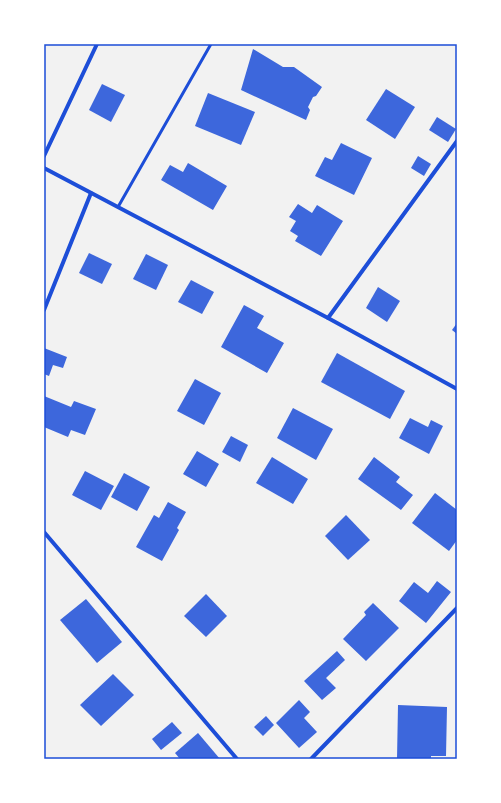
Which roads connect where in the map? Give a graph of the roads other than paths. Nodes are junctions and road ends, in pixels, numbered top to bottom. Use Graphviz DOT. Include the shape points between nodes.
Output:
graph roads {
  1 [pos="97,44"];
  2 [pos="210,44"];
  3 [pos="457,141"];
  4 [pos="44,156"];
  5 [pos="44,168"];
  6 [pos="91,193"];
  7 [pos="118,207"];
  8 [pos="44,310"];
  9 [pos="328,318"];
  10 [pos="457,389"];
  11 [pos="44,532"];
  12 [pos="457,608"];
  13 [pos="237,759"];
  14 [pos="311,759"];
  1 -- 4 [label="street"];
  2 -- 7 [label="lane"];
  3 -- 9 [label="street"];
  5 -- 6 [label="street"];
  6 -- 7 [label="street"];
  6 -- 8 [label="street"];
  7 -- 9 [label="street"];
  9 -- 10 [label="street"];
  11 -- 13 [label="street"];
  12 -- 14 [label="street"];
}
